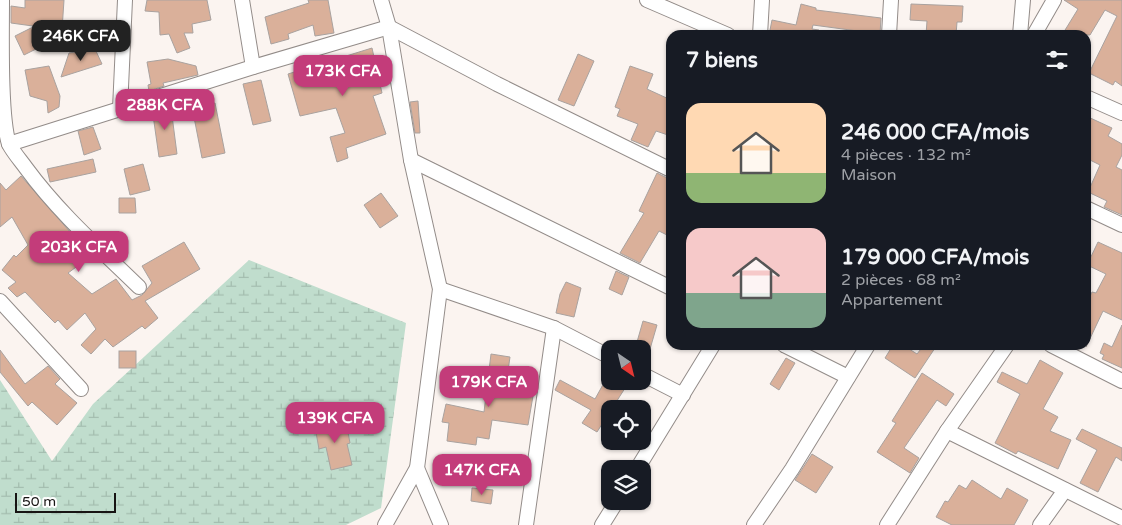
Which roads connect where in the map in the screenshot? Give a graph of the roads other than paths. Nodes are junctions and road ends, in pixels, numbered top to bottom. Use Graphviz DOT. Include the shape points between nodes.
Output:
graph roads {
  1 [pos="2,0"];
  2 [pos="125,0"];
  3 [pos="242,0"];
  4 [pos="380,0"];
  5 [pos="647,0"];
  6 [pos="762,0"];
  7 [pos="891,0"];
  8 [pos="1023,0"];
  9 [pos="1054,0"];
  10 [pos="389,27"];
  11 [pos="716,30"];
  12 [pos="760,30"];
  13 [pos="889,30"];
  14 [pos="1020,30"];
  15 [pos="1037,30"];
  16 [pos="253,67"];
  17 [pos="1091,99"];
  18 [pos="120,109"];
  19 [pos="1122,114"];
  20 [pos="9,144"];
  21 [pos="411,160"];
  22 [pos="666,168"];
  23 [pos="1091,210"];
  24 [pos="1122,225"];
  25 [pos="666,286"];
  26 [pos="139,287"];
  27 [pos="440,289"];
  28 [pos="0,300"];
  29 [pos="554,328"];
  30 [pos="710,350"];
  31 [pos="794,350"];
  32 [pos="865,350"];
  33 [pos="1004,350"];
  34 [pos="1061,350"];
  35 [pos="601,352"];
  36 [pos="848,378"];
  37 [pos="651,379"];
  38 [pos="1122,381"];
  39 [pos="81,389"];
  40 [pos="683,395"];
  41 [pos="947,431"];
  42 [pos="643,460"];
  43 [pos="418,468"];
  44 [pos="1064,490"];
  45 [pos="611,510"];
  46 [pos="1122,518"];
  47 [pos="385,525"];
  48 [pos="441,525"];
  49 [pos="526,525"];
  50 [pos="602,525"];
  51 [pos="754,525"];
  52 [pos="887,525"];
  53 [pos="1040,525"];
  1 -- 20 [label="street" via="2,94"];
  2 -- 18 [label="street"];
  3 -- 16 [label="street"];
  4 -- 10 [label="street"];
  5 -- 11 [label="street"];
  6 -- 12 [label="street"];
  7 -- 13 [label="street"];
  8 -- 14 [label="street"];
  9 -- 15 [label="street"];
  10 -- 16 [label="street"];
  10 -- 21 [label="street"];
  10 -- 22 [label="street"];
  16 -- 18 [label="street"];
  17 -- 19 [label="street"];
  18 -- 20 [label="street"];
  20 -- 26 [label="street" via="67,217"];
  21 -- 25 [label="street"];
  21 -- 27 [label="street"];
  23 -- 24 [label="street"];
  27 -- 29 [label="street"];
  27 -- 43 [label="street"];
  28 -- 39 [label="street"];
  29 -- 35 [label="street"];
  29 -- 49 [label="street"];
  30 -- 40 [label="street"];
  31 -- 36 [label="street"];
  32 -- 36 [label="street"];
  33 -- 41 [label="street"];
  34 -- 38 [label="street"];
  36 -- 51 [label="street"];
  37 -- 40 [label="street"];
  40 -- 42 [label="street"];
  41 -- 44 [label="street"];
  41 -- 52 [label="street"];
  43 -- 47 [label="street"];
  43 -- 48 [label="street"];
  44 -- 46 [label="street"];
  44 -- 53 [label="street"];
  45 -- 50 [label="street"];
}
